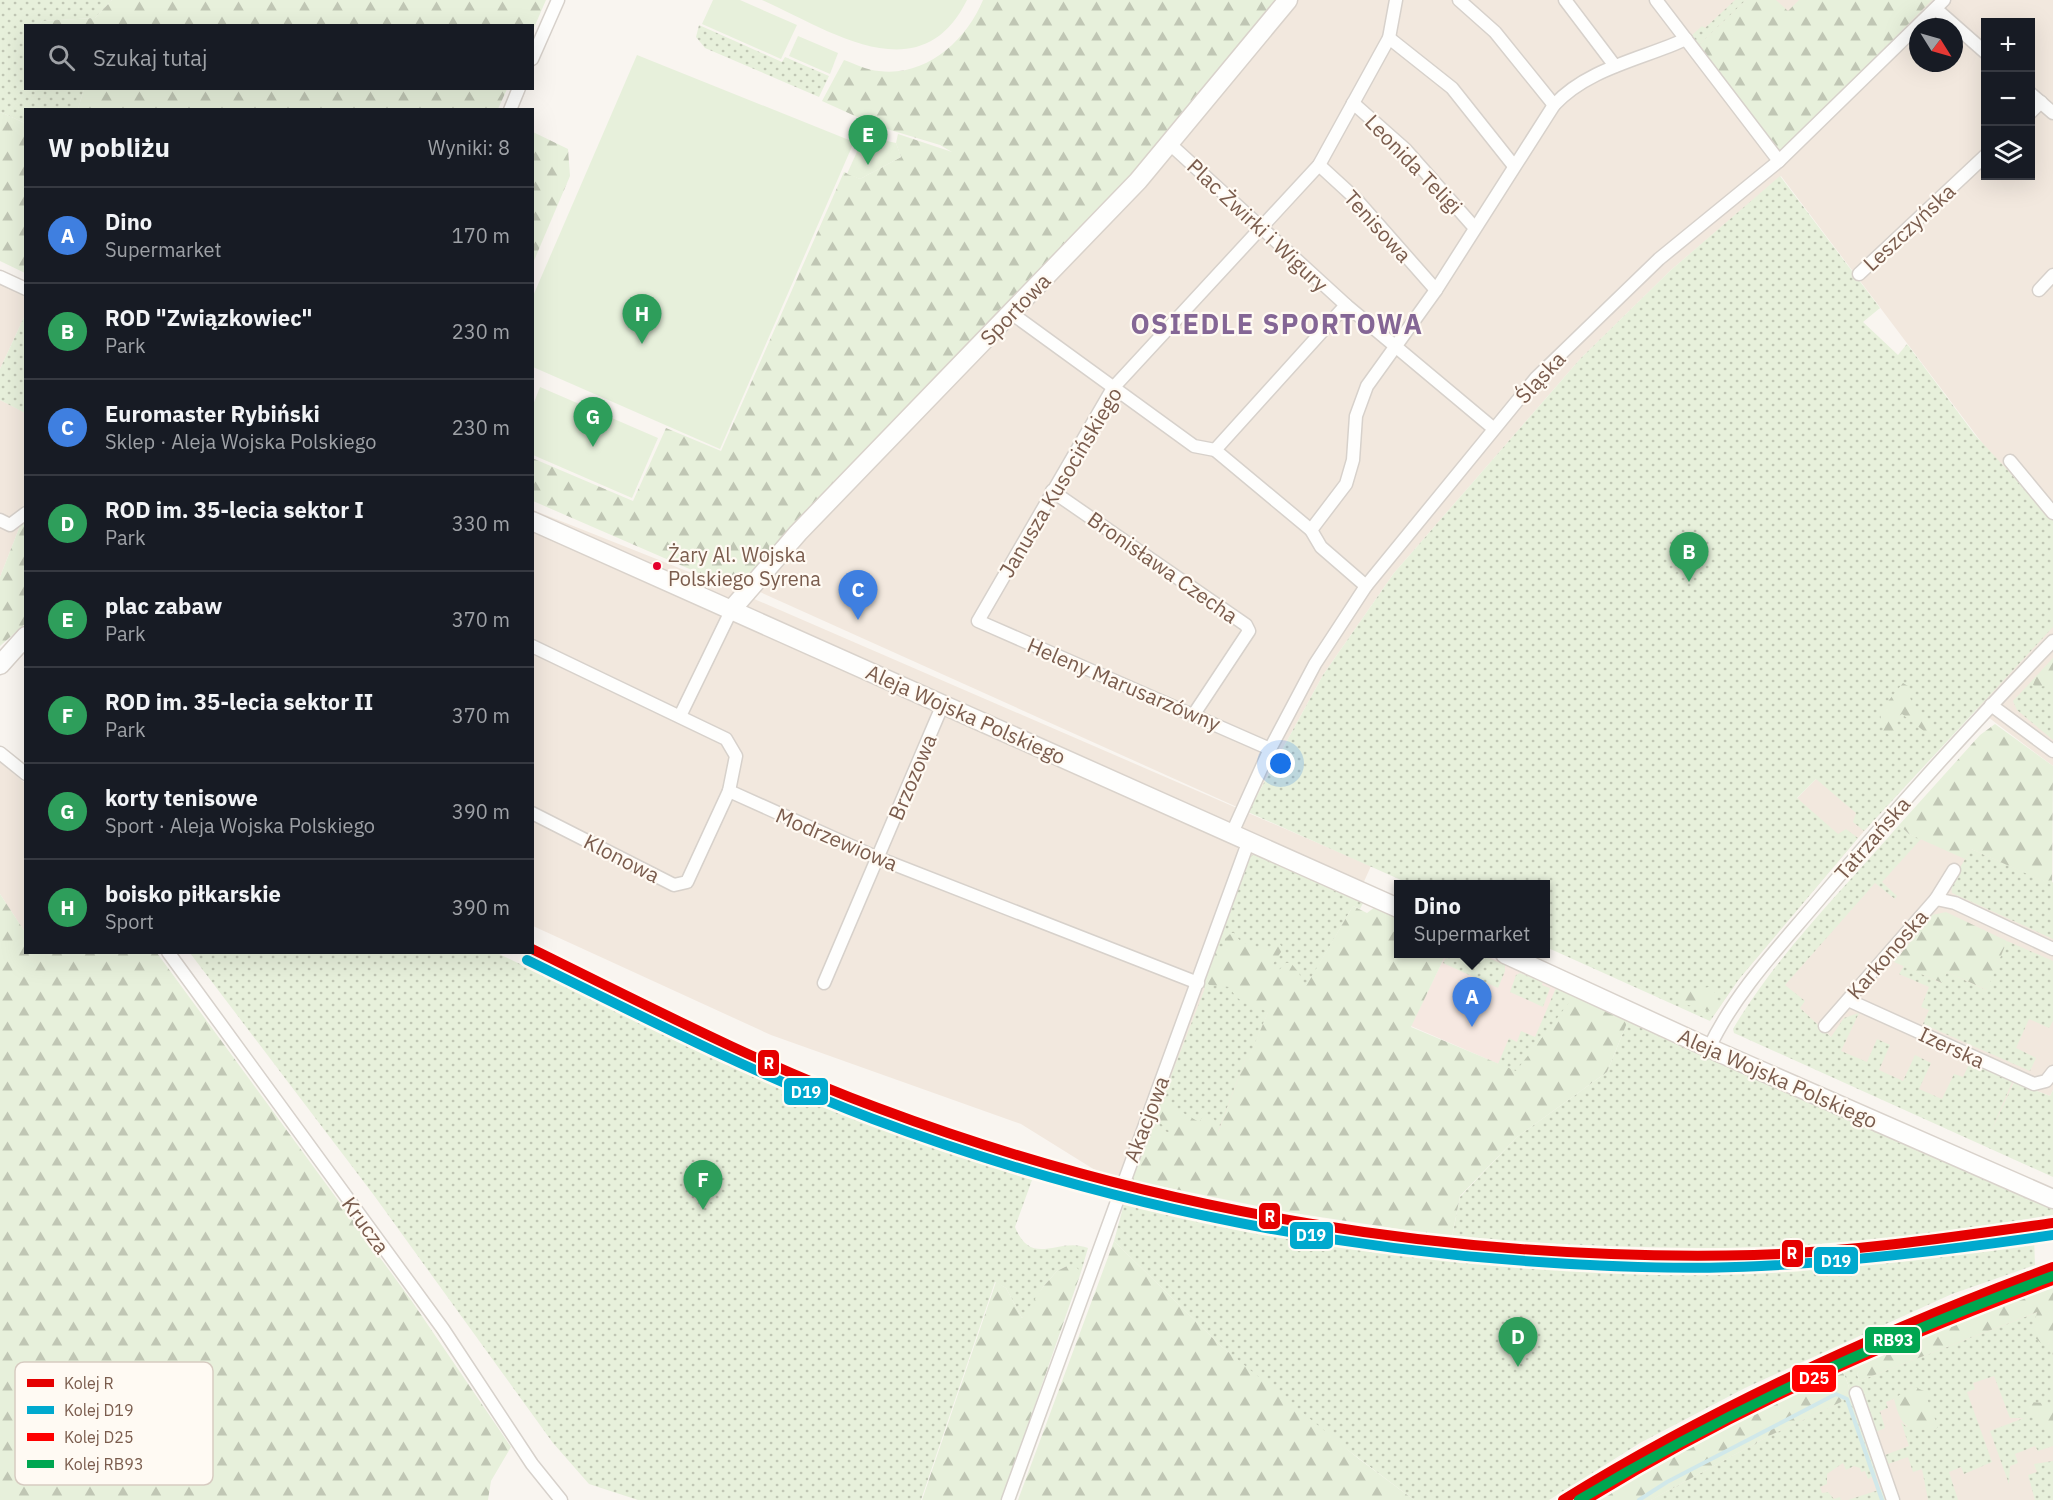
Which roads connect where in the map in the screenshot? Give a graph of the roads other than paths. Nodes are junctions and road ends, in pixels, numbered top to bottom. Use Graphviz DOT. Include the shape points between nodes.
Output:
graph roads {
  1 [pos="558,0"];
  2 [pos="1288,0"];
  3 [pos="1396,0"];
  4 [pos="1459,0"];
  5 [pos="1565,0"];
  6 [pos="1656,0"];
  7 [pos="1940,5"];
  8 [pos="1389,38"];
  9 [pos="1686,39"];
  10 [pos="1981,48"];
  11 [pos="534,54"];
  12 [pos="1616,66"];
  13 [pos="518,90"];
  14 [pos="2035,97"];
  15 [pos="2041,102"];
  16 [pos="1353,103"];
  17 [pos="1554,105"];
  18 [pos="511,108"];
  19 [pos="2035,108"];
  20 [pos="2053,113"];
  21 [pos="1171,145"];
  22 [pos="1981,160"];
  23 [pos="1779,161"];
  24 [pos="1319,165"];
  25 [pos="1514,166"];
  26 [pos="1261,226"];
  27 [pos="1474,227"];
  28 [pos="1859,274"];
  29 [pos="2053,275"];
  30 [pos="0,277"];
  31 [pos="24,288"];
  32 [pos="1436,290"];
  33 [pos="2039,290"];
  34 [pos="1346,305"];
  35 [pos="1011,313"];
  36 [pos="1395,347"];
  37 [pos="1113,388"];
  38 [pos="1493,428"];
  39 [pos="1215,450"];
  40 [pos="2010,461"];
  41 [pos="1052,490"];
  42 [pos="2053,513"];
  43 [pos="24,514"];
  44 [pos="0,520"];
  45 [pos="534,522"];
  46 [pos="1311,530"];
  47 [pos="1366,586"];
  48 [pos="732,609"];
  49 [pos="978,621"];
  50 [pos="24,638"];
  51 [pos="2053,641"];
  52 [pos="534,647"];
  53 [pos="2,662"];
  54 [pos="943,704"];
  55 [pos="1991,705"];
  56 [pos="1194,714"];
  57 [pos="680,716"];
  58 [pos="1270,748"];
  59 [pos="2053,751"];
  60 [pos="0,753"];
  61 [pos="24,772"];
  62 [pos="729,791"];
  63 [pos="534,814"];
  64 [pos="1241,836"];
  65 [pos="878,858"];
  66 [pos="1954,870"];
  67 [pos="1936,898"];
  68 [pos="1394,906"];
  69 [pos="2053,949"];
  70 [pos="169,954"];
  71 [pos="1514,958"];
  72 [pos="824,982"];
  73 [pos="1197,983"];
  74 [pos="1848,1000"];
  75 [pos="1825,1026"];
  76 [pos="1709,1048"];
  77 [pos="2053,1072"];
  78 [pos="2053,1199"];
  79 [pos="1856,1393"];
  80 [pos="561,1500"];
  81 [pos="1008,1500"];
  82 [pos="1893,1500"];
  1 -- 11 [label="street"];
  2 -- 21 [label="street, Sportowa"];
  3 -- 8 [label="street, Janusza Kusocińskiego"];
  4 -- 17 [label="street" via="1495,32"];
  5 -- 12 [label="street"];
  6 -- 9 [label="street"];
  7 -- 10 [label="street"];
  7 -- 23 [label="street, Śląska"];
  8 -- 16 [label="street, Janusza Kusocińskiego"];
  8 -- 25 [label="street" via="1452,88"];
  9 -- 12 [label="street"];
  9 -- 23 [label="street"];
  12 -- 17 [label="street" via="1565,93"];
  13 -- 18 [label="street"];
  14 -- 15 [label="street"];
  15 -- 19 [label="street"];
  15 -- 20 [label="street"];
  16 -- 24 [label="street, Janusza Kusocińskiego"];
  16 -- 27 [label="street, Leonida Teligi" via="1405,148"];
  17 -- 25 [label="street"];
  21 -- 26 [label="street, Plac Żwirki i Wigury"];
  21 -- 35 [label="street, Sportowa"];
  22 -- 28 [label="street, Leszczyńska"];
  23 -- 38 [label="street, Śląska" via="1612,302 1536,378"];
  24 -- 26 [label="street, Janusza Kusocińskiego"];
  24 -- 32 [label="street, Tenisowa" via="1355,198"];
  25 -- 27 [label="street"];
  26 -- 34 [label="street, Plac Żwirki i Wigury"];
  26 -- 37 [label="street, Janusza Kusocińskiego"];
  27 -- 32 [label="street"];
  29 -- 33 [label="street"];
  30 -- 31 [label="street"];
  32 -- 36 [label="street"];
  34 -- 36 [label="street, Plac Żwirki i Wigury"];
  34 -- 39 [label="street, Plac Żwirki i Wigury"];
  35 -- 37 [label="street"];
  35 -- 48 [label="street, Sportowa" via="798,533"];
  36 -- 38 [label="street, Plac Żwirki i Wigury"];
  36 -- 46 [label="street" via="1360,402 1346,483"];
  37 -- 39 [label="street" via="1194,446"];
  37 -- 41 [label="street, Janusza Kusocińskiego"];
  38 -- 47 [label="street, Śląska" via="1460,474"];
  39 -- 46 [label="street"];
  40 -- 42 [label="street"];
  41 -- 49 [label="street, Janusza Kusocińskiego"];
  41 -- 56 [label="street, Bronisława Czecha" via="1246,625 1249,631"];
  43 -- 44 [label="street" via="10,525"];
  45 -- 48 [label="street, Aleja Wojska Polskiego"];
  46 -- 47 [label="street" via="1320,547"];
  47 -- 58 [label="street, Śląska" via="1314,664"];
  48 -- 54 [label="street, Aleja Wojska Polskiego"];
  48 -- 57 [label="street"];
  49 -- 56 [label="street, Heleny Marusarzówny"];
  50 -- 53 [label="street"];
  51 -- 55 [label="street, Tatrzańska"];
  52 -- 57 [label="street"];
  54 -- 64 [label="street, Aleja Wojska Polskiego"];
  54 -- 65 [label="street, Brzozowa"];
  55 -- 59 [label="street"];
  55 -- 76 [label="street, Tatrzańska" via="1756,975 1724,1019"];
  56 -- 58 [label="street, Heleny Marusarzówny"];
  57 -- 62 [label="street" via="726,739 735,756"];
  58 -- 64 [label="street, Śląska"];
  60 -- 61 [label="street"];
  62 -- 63 [label="street, Klonowa" via="687,882 675,885"];
  62 -- 65 [label="street, Modrzewiowa"];
  64 -- 68 [label="street, Aleja Wojska Polskiego"];
  64 -- 73 [label="street, Akacjowa"];
  65 -- 72 [label="street, Brzozowa"];
  65 -- 73 [label="street, Modrzewiowa"];
  66 -- 67 [label="street"];
  67 -- 69 [label="street, Karkonoska" via="1955,903"];
  67 -- 74 [label="street, Karkonoska"];
  70 -- 80 [label="street, Krucza" via="443,1329 532,1464"];
  71 -- 76 [label="street, Aleja Wojska Polskiego"];
  73 -- 81 [label="street, Akacjowa"];
  74 -- 75 [label="street, Karkonoska"];
  74 -- 77 [label="street, Izerska" via="2034,1084 2044,1082"];
  76 -- 78 [label="street, Aleja Wojska Polskiego"];
  79 -- 82 [label="street"];
}
